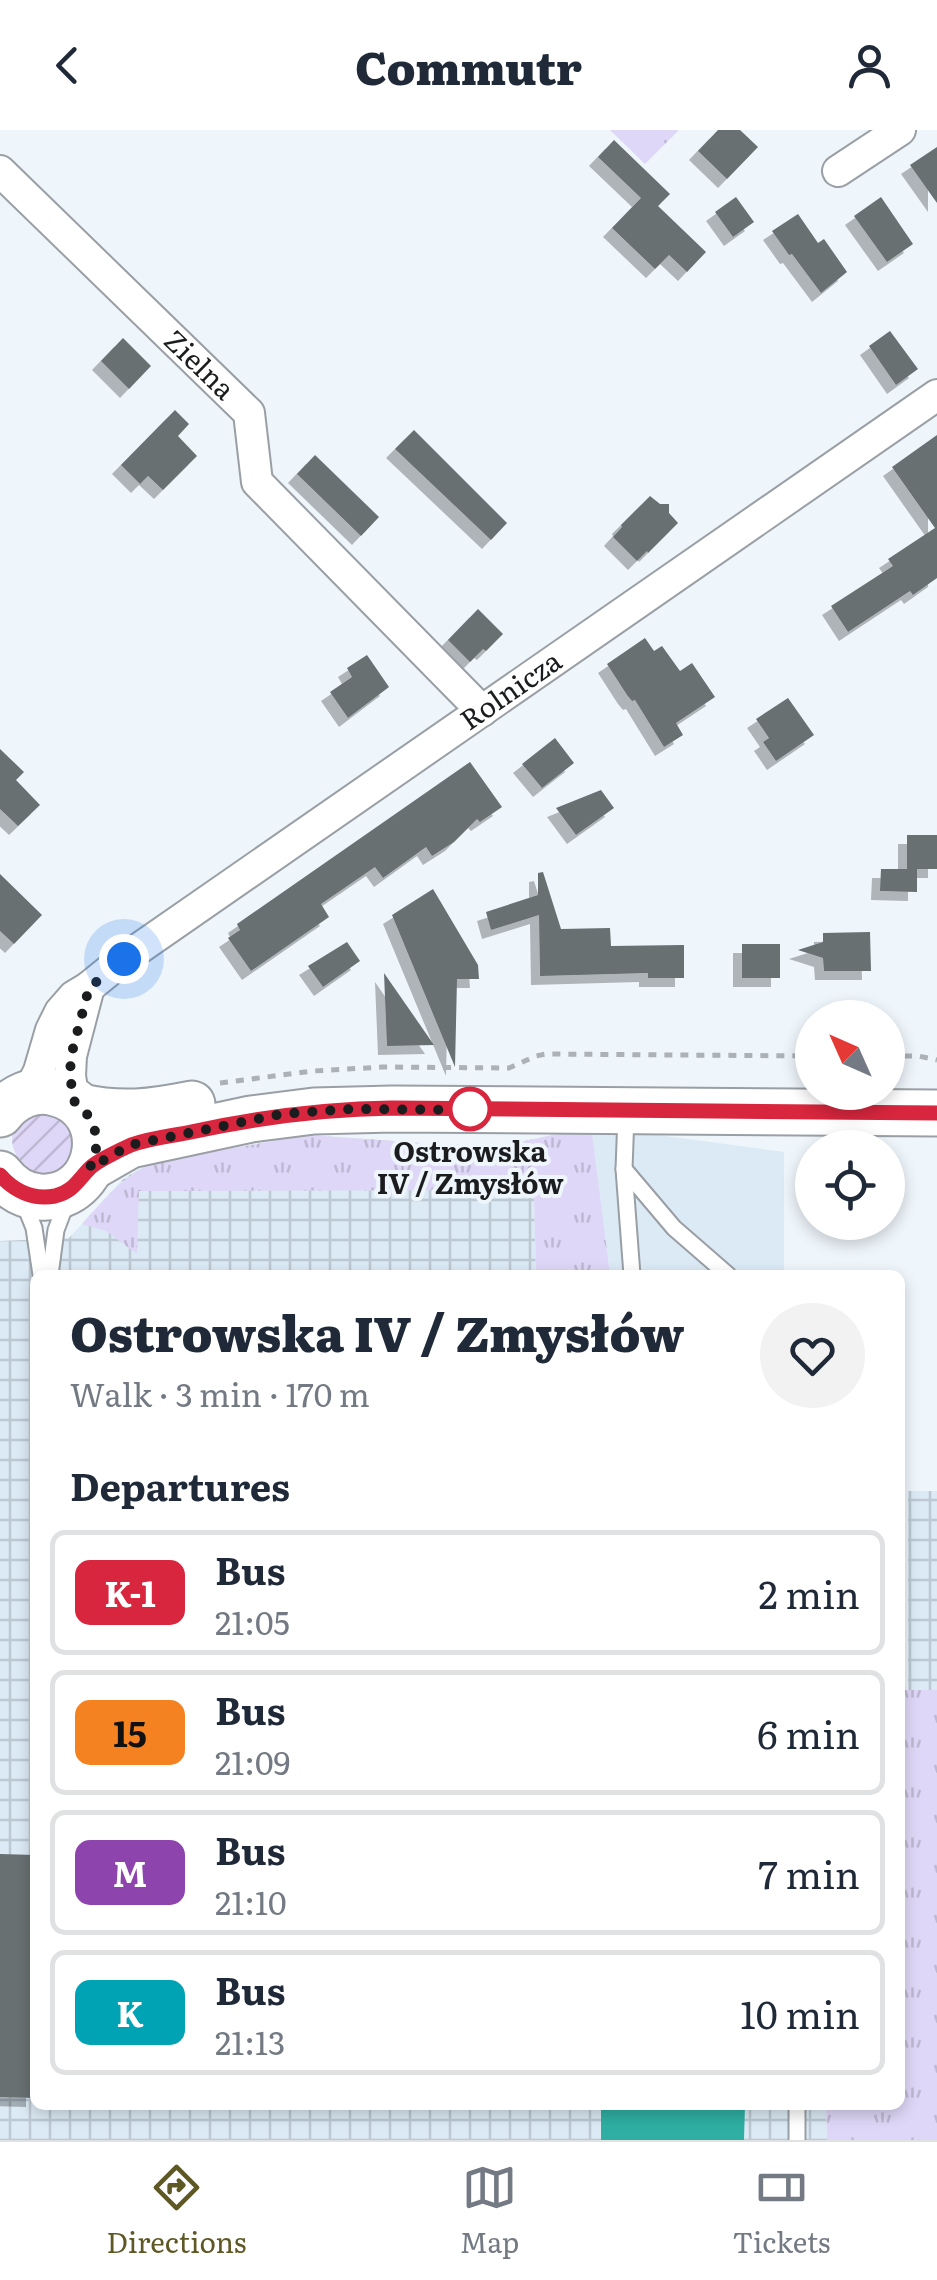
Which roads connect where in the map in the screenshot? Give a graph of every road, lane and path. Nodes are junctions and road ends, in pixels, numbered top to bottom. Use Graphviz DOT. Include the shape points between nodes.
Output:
graph roads {
  1 [pos="900,130"];
  2 [pos="0,171"];
  3 [pos="838,171"];
  4 [pos="937,395"];
  5 [pos="482,711"];
  6 [pos="89,988"];
  7 [pos="795,1056"];
  8 [pos="905,1056"];
  9 [pos="937,1060"];
  10 [pos="206,1086"];
  11 [pos="795,1087"];
  12 [pos="905,1088"];
  13 [pos="937,1088"];
  14 [pos="10,1103"];
  15 [pos="77,1104"];
  16 [pos="626,1111"];
  17 [pos="937,1113"];
  18 [pos="624,1170"];
  19 [pos="81,1179"];
  20 [pos="9,1182"];
  21 [pos="39,1270"];
  22 [pos="51,1270"];
  23 [pos="632,1270"];
  24 [pos="722,1270"];
  25 [pos="797,2110"];
  26 [pos="797,2140"];
  1 -- 3 [label="street"];
  2 -- 5 [label="street, Zielna" via="249,413 257,482"];
  4 -- 5 [label="street, Rolnicza"];
  5 -- 6 [label="street, Rolnicza"];
  6 -- 14 [label="street, Rolnicza" via="60,1012 39,1072"];
  6 -- 15 [label="street" via="71,1056"];
  7 -- 10 [label="path" via="546,1054 509,1068 313,1071"];
  8 -- 9 [label="path"];
  11 -- 15 [label="main road" via="313,1085 150,1112 108,1113"];
  12 -- 13 [label="main road"];
  14 -- 15 [label="main road" via="47,1091"];
  15 -- 19 [label="main road" via="96,1140"];
  16 -- 17 [label="main road"];
  16 -- 18 [label="lane"];
  16 -- 19 [label="main road" via="314,1111 130,1145"];
  18 -- 23 [label="lane"];
  18 -- 24 [label="lane"];
  19 -- 20 [label="main road" via="44,1197"];
  19 -- 22 [label="lane" via="56,1230"];
  20 -- 21 [label="lane" via="34,1228"];
  25 -- 26 [label="lane"];
}
